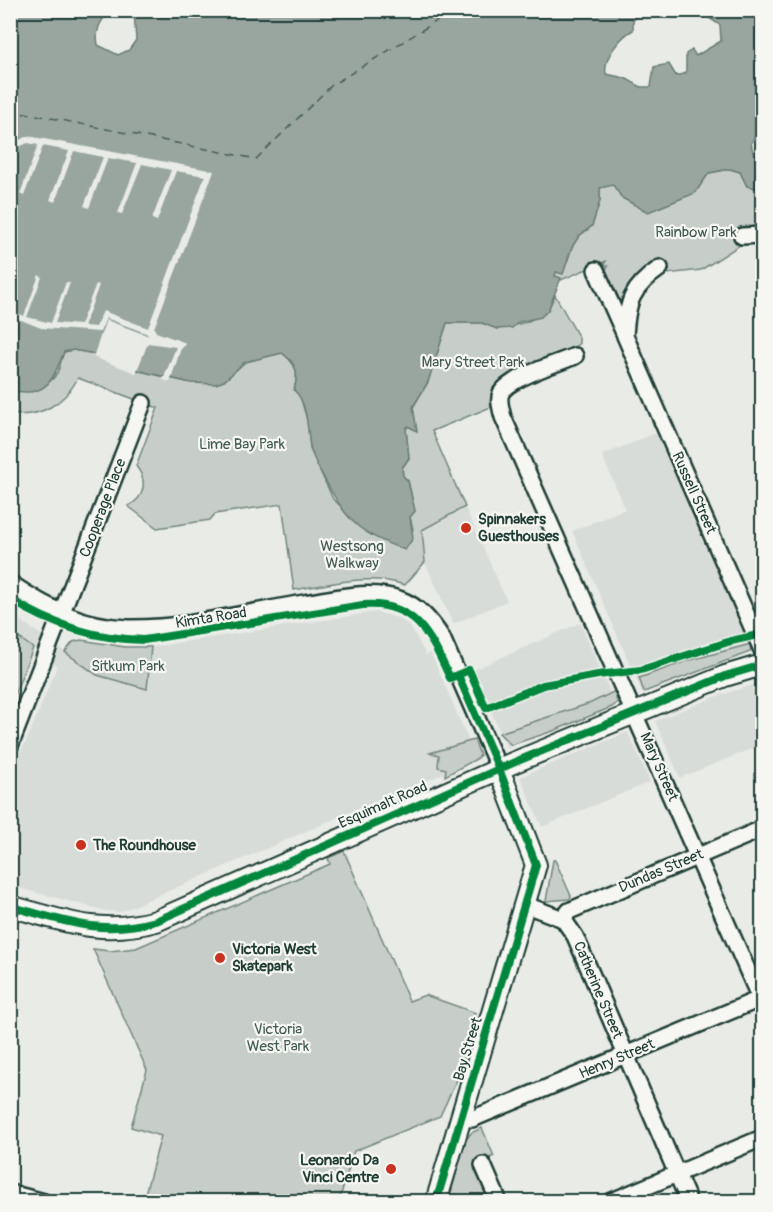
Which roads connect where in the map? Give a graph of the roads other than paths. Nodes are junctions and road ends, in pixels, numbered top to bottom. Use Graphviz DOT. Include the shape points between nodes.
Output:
graph roads {
  1 [pos="762,235"];
  2 [pos="742,236"];
  3 [pos="660,268"];
  4 [pos="596,270"];
  5 [pos="625,336"];
  6 [pos="575,356"];
  7 [pos="142,403"];
  8 [pos="10,583"];
  9 [pos="62,614"];
  10 [pos="762,650"];
  11 [pos="762,665"];
  12 [pos="635,712"];
  13 [pos="10,746"];
  14 [pos="499,769"];
  15 [pos="762,829"];
  16 [pos="698,855"];
  17 [pos="526,905"];
  18 [pos="10,906"];
  19 [pos="563,919"];
  20 [pos="762,1000"];
  21 [pos="625,1055"];
  22 [pos="472,1119"];
  23 [pos="762,1138"];
  24 [pos="483,1165"];
  25 [pos="677,1174"];
  26 [pos="10,1193"];
  27 [pos="44,1202"];
  28 [pos="436,1202"];
  29 [pos="498,1202"];
  30 [pos="610,1202"];
  31 [pos="689,1202"];
  1 -- 2 [label="street"];
  3 -- 5 [label="street, Russell Street" via="633,294 627,308"];
  4 -- 5 [label="street, Russell Street"];
  5 -- 10 [label="street, Russell Street"];
  6 -- 12 [label="street, Mary Street" via="514,382 502,391 499,399 503,417"];
  7 -- 9 [label="street, Cooperage Place"];
  8 -- 9 [label="street, Kimta Road"];
  9 -- 13 [label="street, Cooperage Place"];
  9 -- 14 [label="street, Kimta Road" via="103,626 149,627 359,594 401,600 431,621 442,638"];
  11 -- 12 [label="main road, Esquimalt Road"];
  12 -- 14 [label="main road, Esquimalt Road"];
  12 -- 16 [label="street, Mary Street"];
  14 -- 17 [label="main road" via="536,865"];
  14 -- 18 [label="main road, Esquimalt Road" via="156,921 120,928 91,927"];
  15 -- 16 [label="street, Dundas Street"];
  16 -- 19 [label="street, Dundas Street" via="569,911"];
  16 -- 20 [label="street, Mary Street"];
  17 -- 19 [label="street"];
  17 -- 28 [label="main road, Bay Street"];
  19 -- 21 [label="street, Catherine Street" via="575,936"];
  20 -- 21 [label="street, Henry Street"];
  21 -- 22 [label="street, Henry Street"];
  21 -- 25 [label="street, Catherine Street"];
  23 -- 25 [label="street"];
  24 -- 29 [label="street"];
  25 -- 30 [label="street"];
  25 -- 31 [label="street, Catherine Street"];
  26 -- 27 [label="street"];
}
